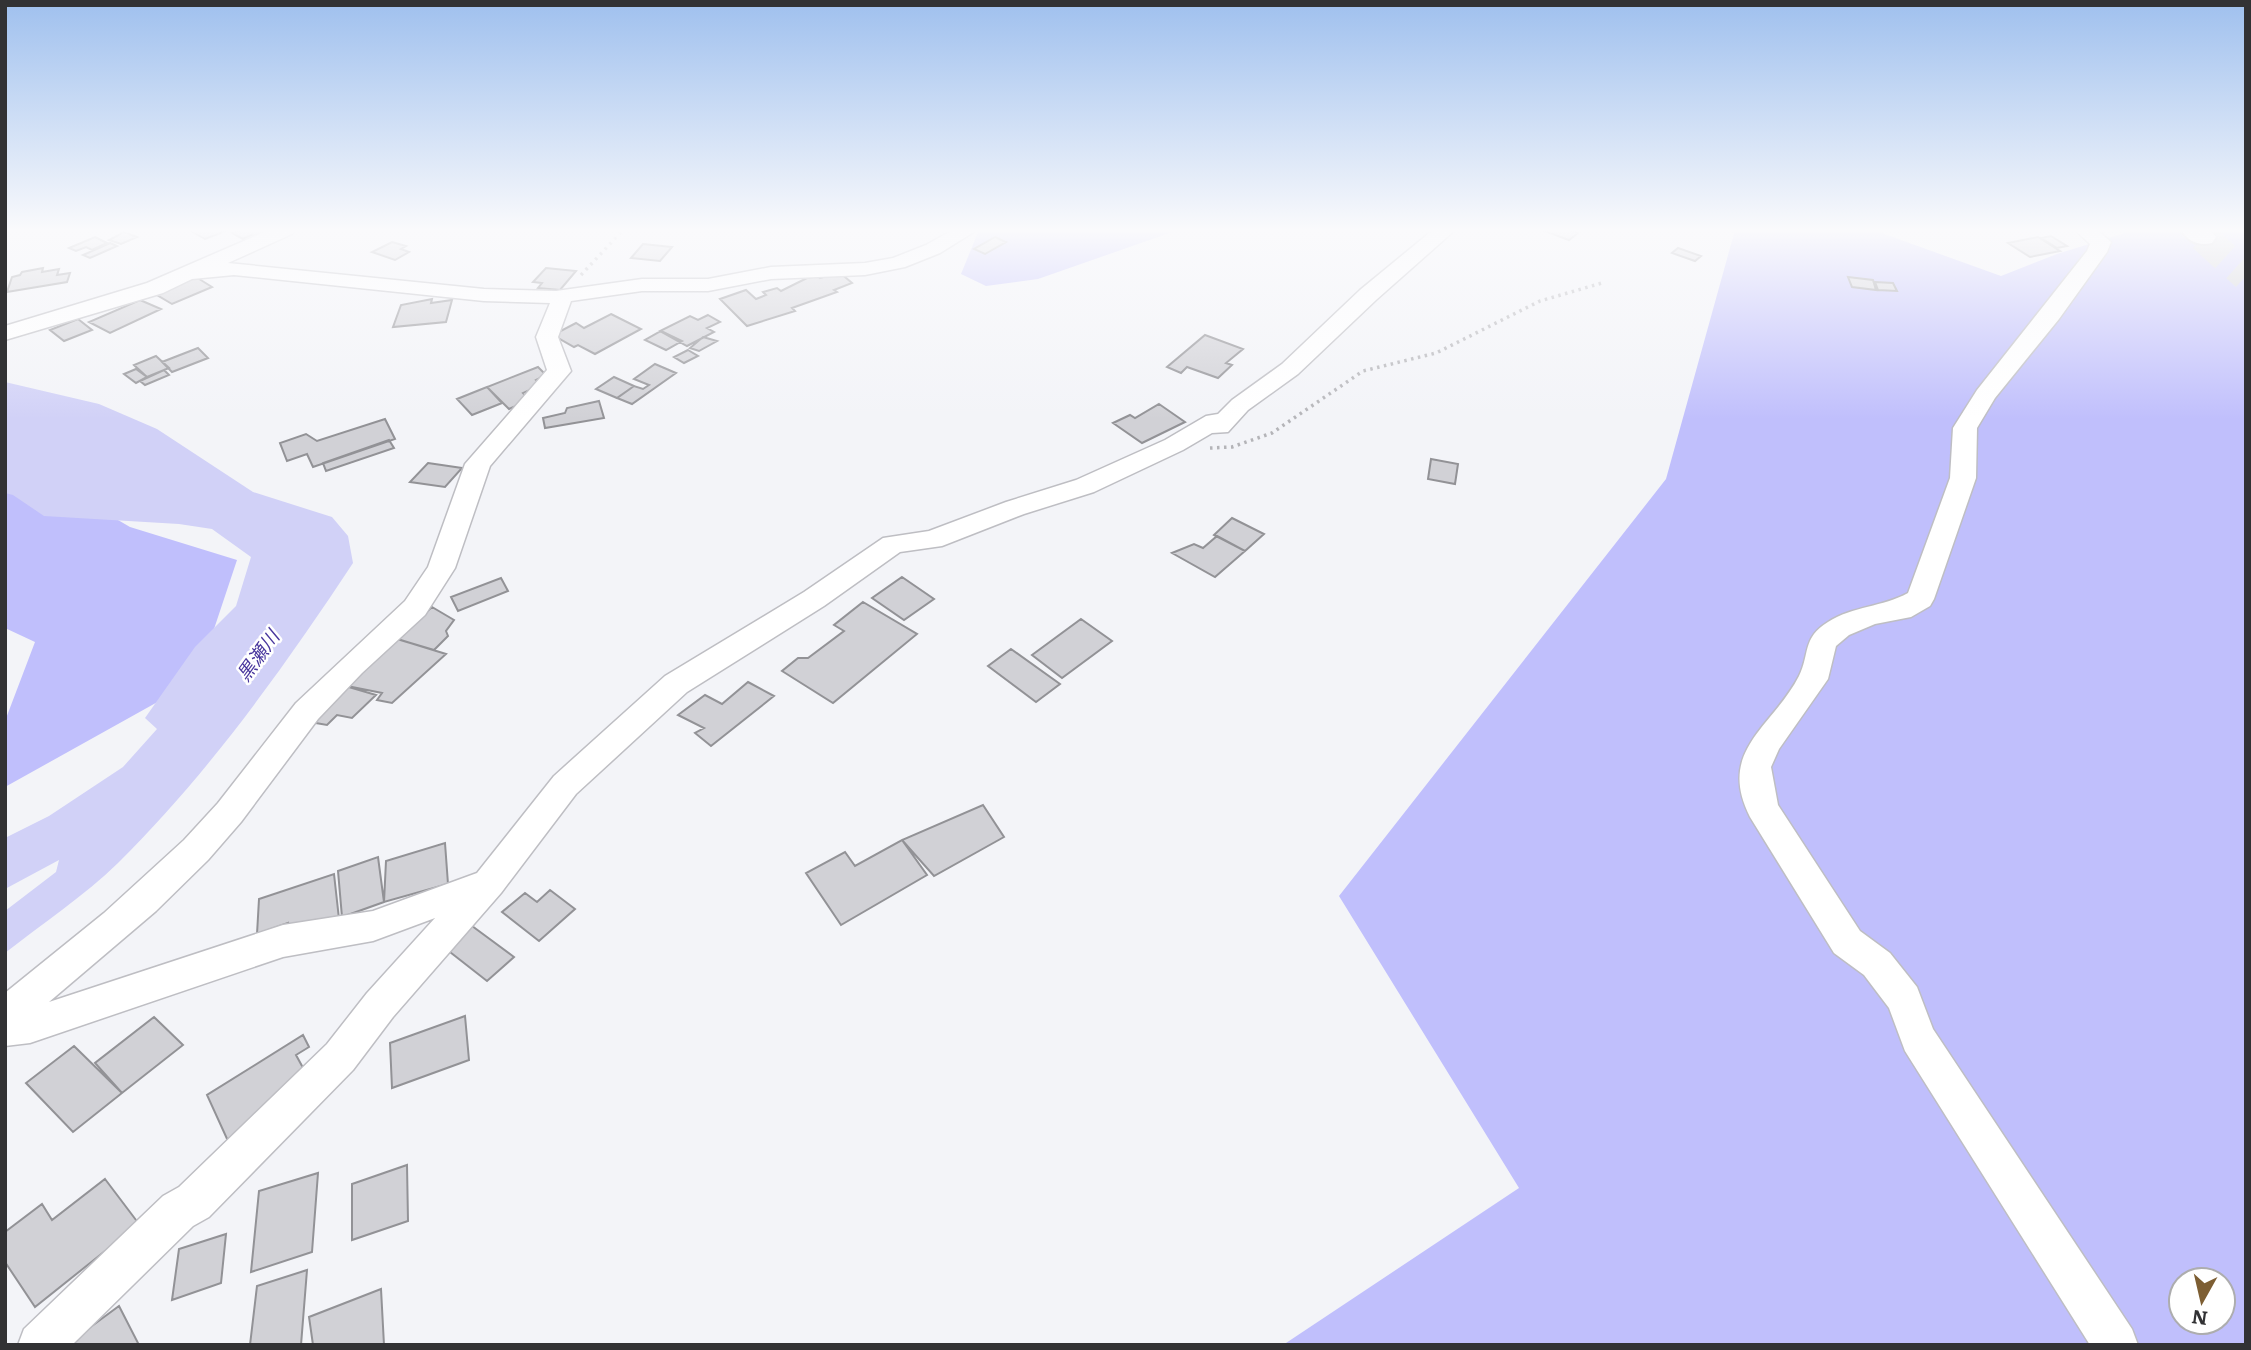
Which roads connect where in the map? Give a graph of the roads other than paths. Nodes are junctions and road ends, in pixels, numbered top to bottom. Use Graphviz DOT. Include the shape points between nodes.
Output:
graph roads {
  1 [pos="138,293"];
  2 [pos="464,293"];
  3 [pos="582,293"];
  4 [pos="1370,293"];
  5 [pos="2066,293"];
  6 [pos="560,296"];
  7 [pos="5,333"];
  8 [pos="488,883"];
  9 [pos="5,1016"];
  10 [pos="5,1029"];
  11 [pos="40,1345"];
  12 [pos="2116,1345"];
  1 -- 7 [label="street"];
  2 -- 6 [label="street"];
  3 -- 6 [label="street"];
  4 -- 8 [label="street" via="1219,428 1216,421 1085,486 933,540 893,544 676,684 565,785"];
  5 -- 12 [label="street" via="1985,395 1965,428 1963,478 1920,599 1902,610 1870,615 1839,628 1823,641 1813,679 1766,743 1755,767 1762,808 1847,942 1877,964 1904,999 1917,1038"];
  6 -- 9 [label="street" via="560,309 548,337 559,371 478,464 441,568 420,601 324,691 220,824 185,860"];
  8 -- 10 [label="street" via="373,926 283,941 30,1026"];
  8 -- 11 [label="street" via="313,1086"];
}
